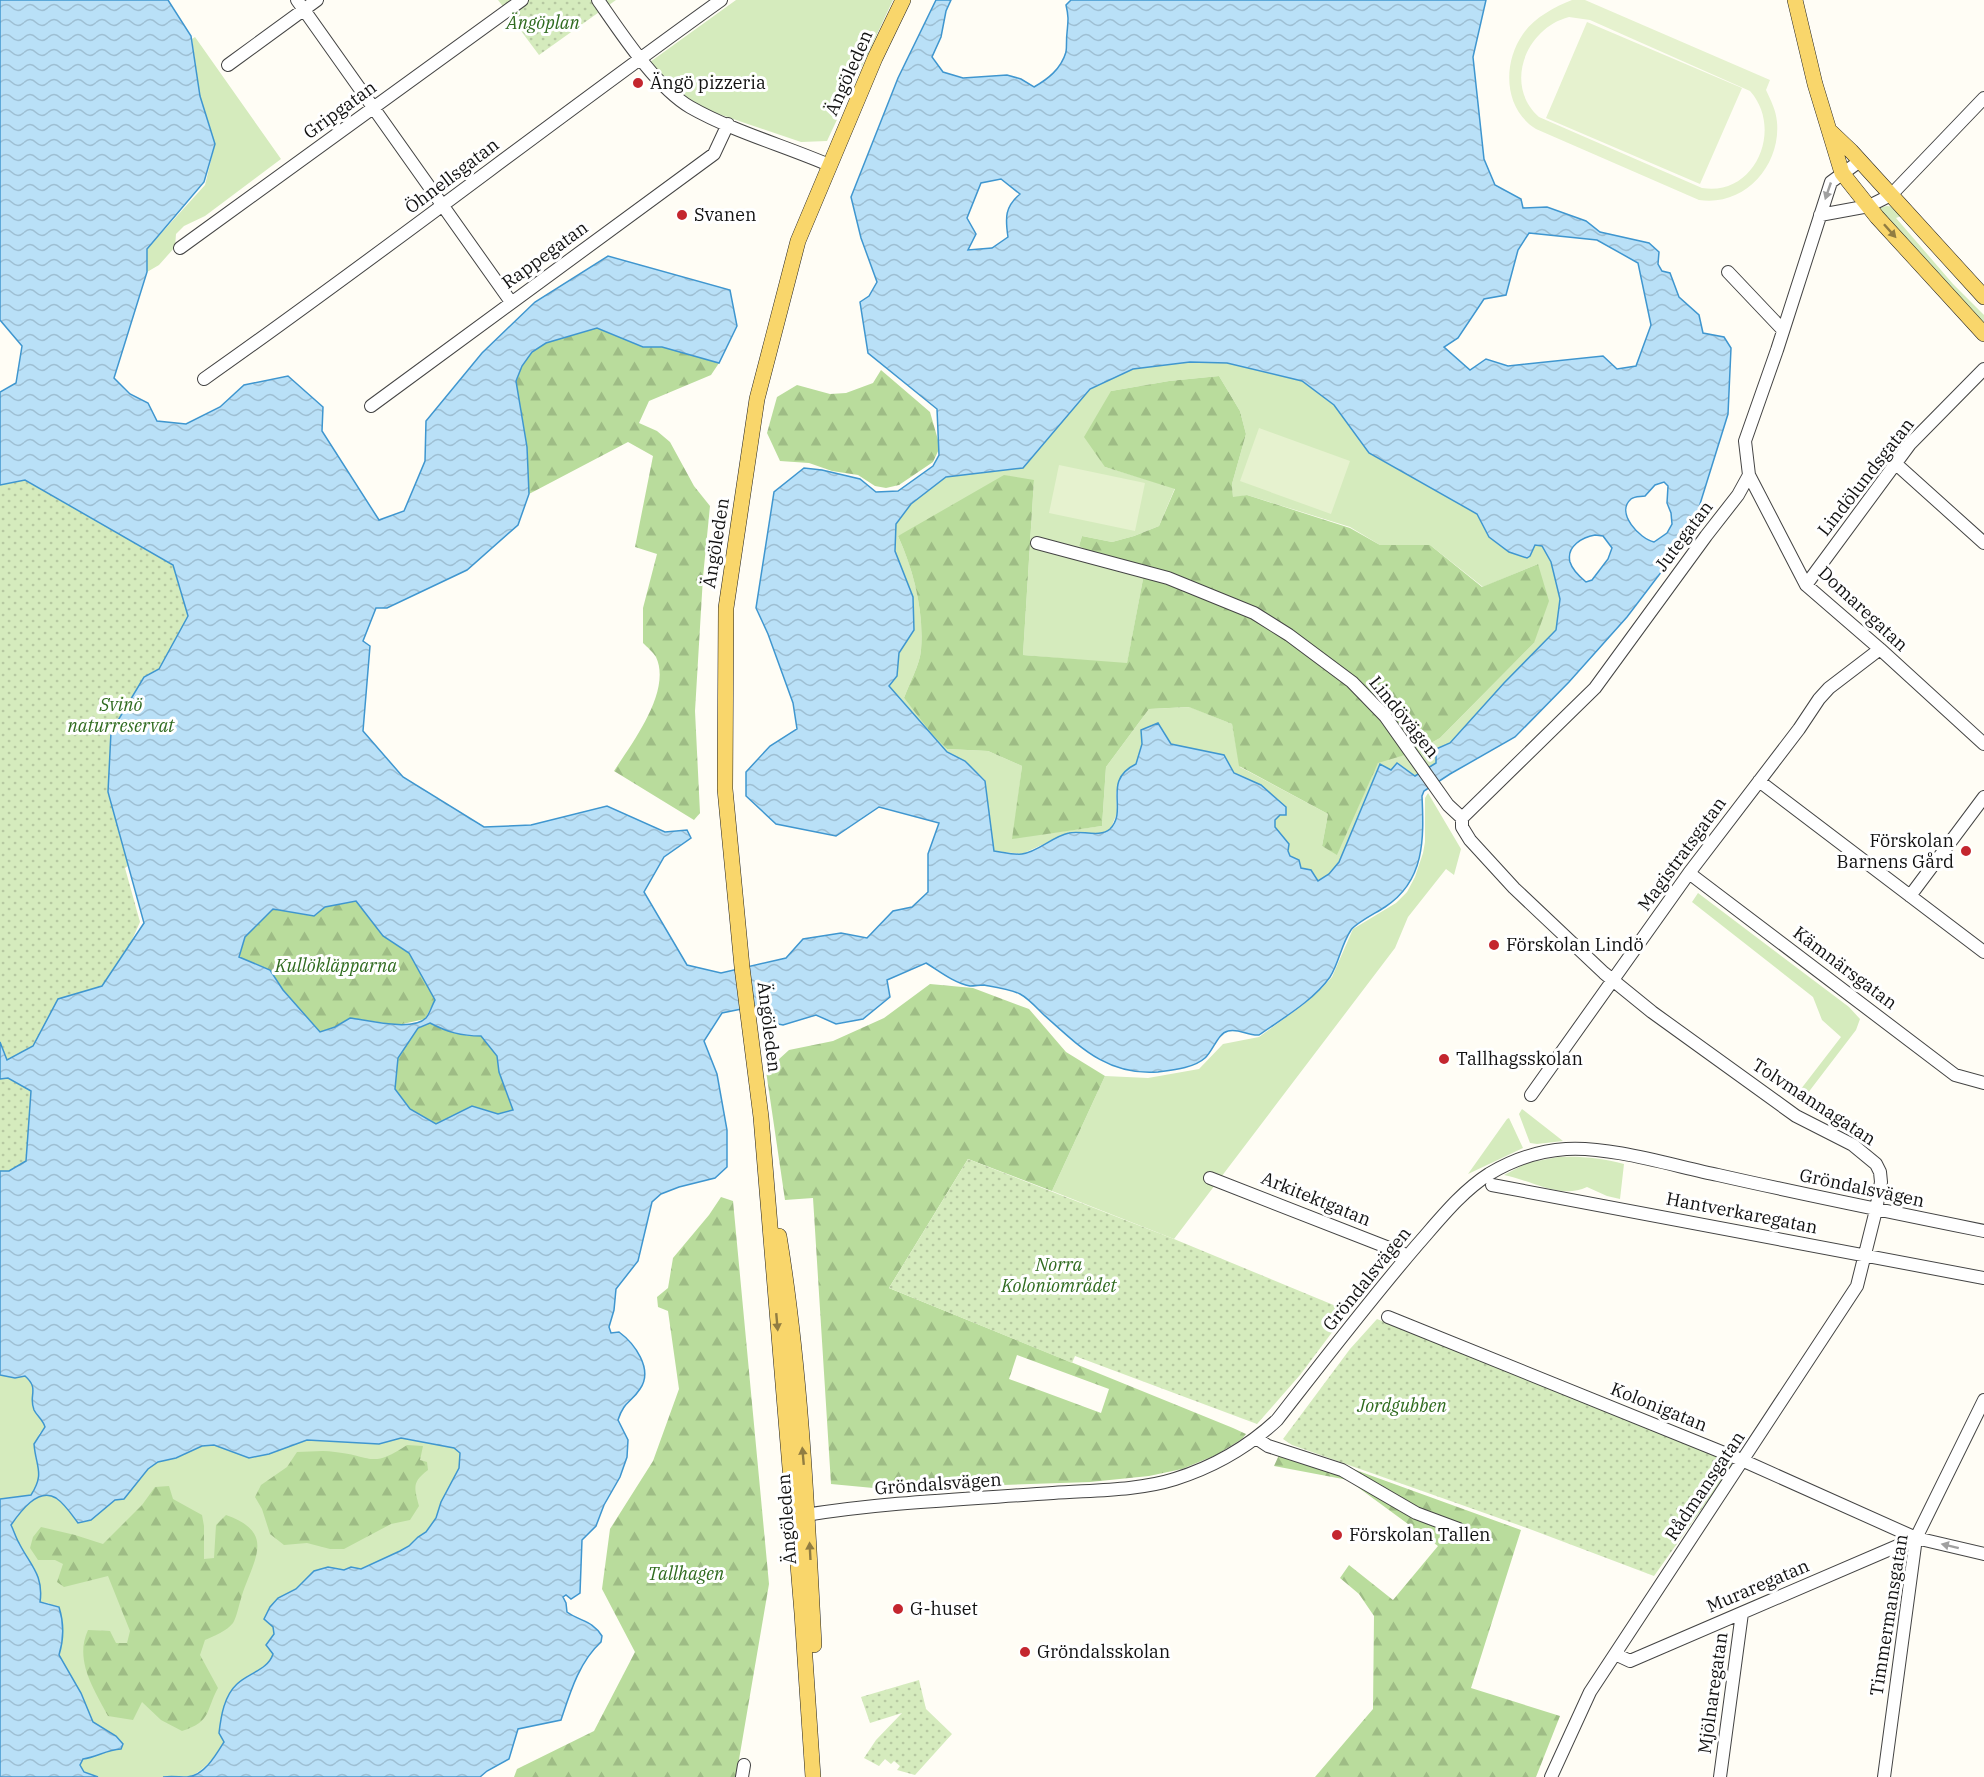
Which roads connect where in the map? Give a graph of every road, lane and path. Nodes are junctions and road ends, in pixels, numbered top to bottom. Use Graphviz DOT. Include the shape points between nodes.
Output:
graph roads {
  1 [pos="317,0"];
  2 [pos="522,0"];
  3 [pos="598,0"];
  4 [pos="721,0"];
  5 [pos="903,0"];
  6 [pos="1795,0"];
  7 [pos="300,5"];
  8 [pos="641,58"];
  9 [pos="228,65"];
  10 [pos="1984,98"];
  11 [pos="374,108"];
  12 [pos="728,124"];
  13 [pos="1828,129"];
  14 [pos="1860,161"];
  15 [pos="830,165"];
  16 [pos="1842,172"];
  17 [pos="1891,195"];
  18 [pos="443,205"];
  19 [pos="1869,206"];
  20 [pos="1820,214"];
  21 [pos="180,248"];
  22 [pos="1728,272"];
  23 [pos="1984,297"];
  24 [pos="511,302"];
  25 [pos="1783,330"];
  26 [pos="1984,334"];
  27 [pos="1984,369"];
  28 [pos="204,379"];
  29 [pos="371,406"];
  30 [pos="1895,463"];
  31 [pos="1749,475"];
  32 [pos="1037,543"];
  33 [pos="1984,543"];
  34 [pos="1806,585"];
  35 [pos="1880,649"];
  36 [pos="1984,744"];
  37 [pos="1759,780"];
  38 [pos="1984,797"];
  39 [pos="1462,818"];
  40 [pos="1689,873"];
  41 [pos="1910,896"];
  42 [pos="1984,952"];
  43 [pos="1613,981"];
  44 [pos="1666,1022"];
  45 [pos="1984,1083"];
  46 [pos="1531,1095"];
  47 [pos="1210,1178"];
  48 [pos="1492,1185"];
  49 [pos="1876,1210"];
  50 [pos="1984,1231"];
  51 [pos="1865,1255"];
  52 [pos="1406,1257"];
  53 [pos="1984,1278"];
  54 [pos="1388,1317"];
  55 [pos="1984,1401"];
  56 [pos="1256,1438"];
  57 [pos="1744,1461"];
  58 [pos="801,1516"];
  59 [pos="1459,1529"];
  60 [pos="1916,1538"];
  61 [pos="1984,1554"];
  62 [pos="1742,1613"];
  63 [pos="1615,1654"];
  64 [pos="815,1777"];
  65 [pos="1551,1777"];
  66 [pos="1720,1777"];
  67 [pos="1884,1777"];
  1 -- 7 [label="street"];
  2 -- 11 [label="street, Gripgatan"];
  3 -- 8 [label="street"];
  4 -- 8 [label="street, Öhnellsgatan"];
  5 -- 15 [label="main road, Ängöleden"];
  6 -- 13 [label="main road"];
  7 -- 9 [label="street"];
  7 -- 11 [label="street"];
  8 -- 12 [label="street" via="674,94"];
  8 -- 18 [label="street, Öhnellsgatan"];
  10 -- 17 [label="street"];
  11 -- 18 [label="street"];
  11 -- 21 [label="street, Gripgatan"];
  12 -- 15 [label="street"];
  12 -- 24 [label="street, Rappegatan" via="714,154"];
  13 -- 14 [label="main road"];
  13 -- 16 [label="main road"];
  14 -- 16 [label="street"];
  14 -- 17 [label="main road"];
  15 -- 58 [label="main road, Ängöleden" via="798,241 757,399 726,608 725,789"];
  16 -- 19 [label="main road"];
  16 -- 20 [label="street, one-way" via="1831,182"];
  17 -- 19 [label="street"];
  17 -- 23 [label="main road"];
  18 -- 24 [label="street"];
  18 -- 28 [label="street, Öhnellsgatan"];
  19 -- 20 [label="street"];
  19 -- 26 [label="main road, one-way"];
  20 -- 25 [label="street"];
  22 -- 25 [label="street"];
  24 -- 29 [label="street, Rappegatan"];
  25 -- 31 [label="street" via="1745,441"];
  27 -- 30 [label="street, Lindölundsgatan"];
  30 -- 33 [label="street"];
  30 -- 34 [label="street, Lindölundsgatan"];
  31 -- 34 [label="street, Domaregatan"];
  31 -- 39 [label="street, Jutegatan" via="1595,688"];
  32 -- 39 [label="street, Lindövägen" via="1168,578 1254,613 1289,635 1352,682 1385,716 1448,805"];
  34 -- 35 [label="street, Domaregatan"];
  35 -- 36 [label="street, Domaregatan"];
  35 -- 37 [label="street, Magistratsgatan" via="1829,688"];
  37 -- 40 [label="street, Magistratsgatan"];
  37 -- 41 [label="street"];
  38 -- 41 [label="street"];
  39 -- 43 [label="street, Lindövägen" via="1462,827 1476,847"];
  40 -- 43 [label="street, Magistratsgatan"];
  40 -- 45 [label="street, Kämnärsgatan" via="1955,1075"];
  41 -- 42 [label="street"];
  43 -- 44 [label="street, Lindövägen"];
  43 -- 46 [label="street, Magistratsgatan"];
  44 -- 49 [label="street, Tolvmannagatan" via="1796,1116 1836,1135 1876,1164 1881,1182"];
  47 -- 52 [label="street, Arkitektgatan"];
  48 -- 51 [label="street, Hantverkaregatan"];
  49 -- 50 [label="street, Gröndalsvägen"];
  49 -- 51 [label="street, Rådmansgatan"];
  49 -- 52 [label="street, Gröndalsvägen" via="1625,1155 1585,1149 1557,1150 1535,1154 1488,1174 1453,1204"];
  51 -- 53 [label="street, Hantverkaregatan"];
  51 -- 57 [label="street, Rådmansgatan" via="1857,1286"];
  52 -- 56 [label="street, Gröndalsvägen" via="1277,1420"];
  54 -- 57 [label="street, Kolonigatan"];
  55 -- 60 [label="street, Timmermansgatan"];
  56 -- 58 [label="street, Gröndalsvägen" via="1217,1464 1162,1482 1120,1489 851,1508"];
  56 -- 59 [label="street" via="1268,1446 1342,1470 1416,1513"];
  57 -- 60 [label="street, Kolonigatan"];
  57 -- 63 [label="street, Rådmansgatan"];
  58 -- 64 [label="main road, Ängöleden"];
  61 -- 60 [label="street, Kolonigatan, one-way"];
  60 -- 62 [label="street, Muraregatan"];
  60 -- 67 [label="street, Timmermansgatan"];
  62 -- 63 [label="street, Muraregatan" via="1630,1661"];
  62 -- 66 [label="street, Mjölnaregatan"];
  63 -- 65 [label="street, Rådmansgatan" via="1590,1692"];
}
